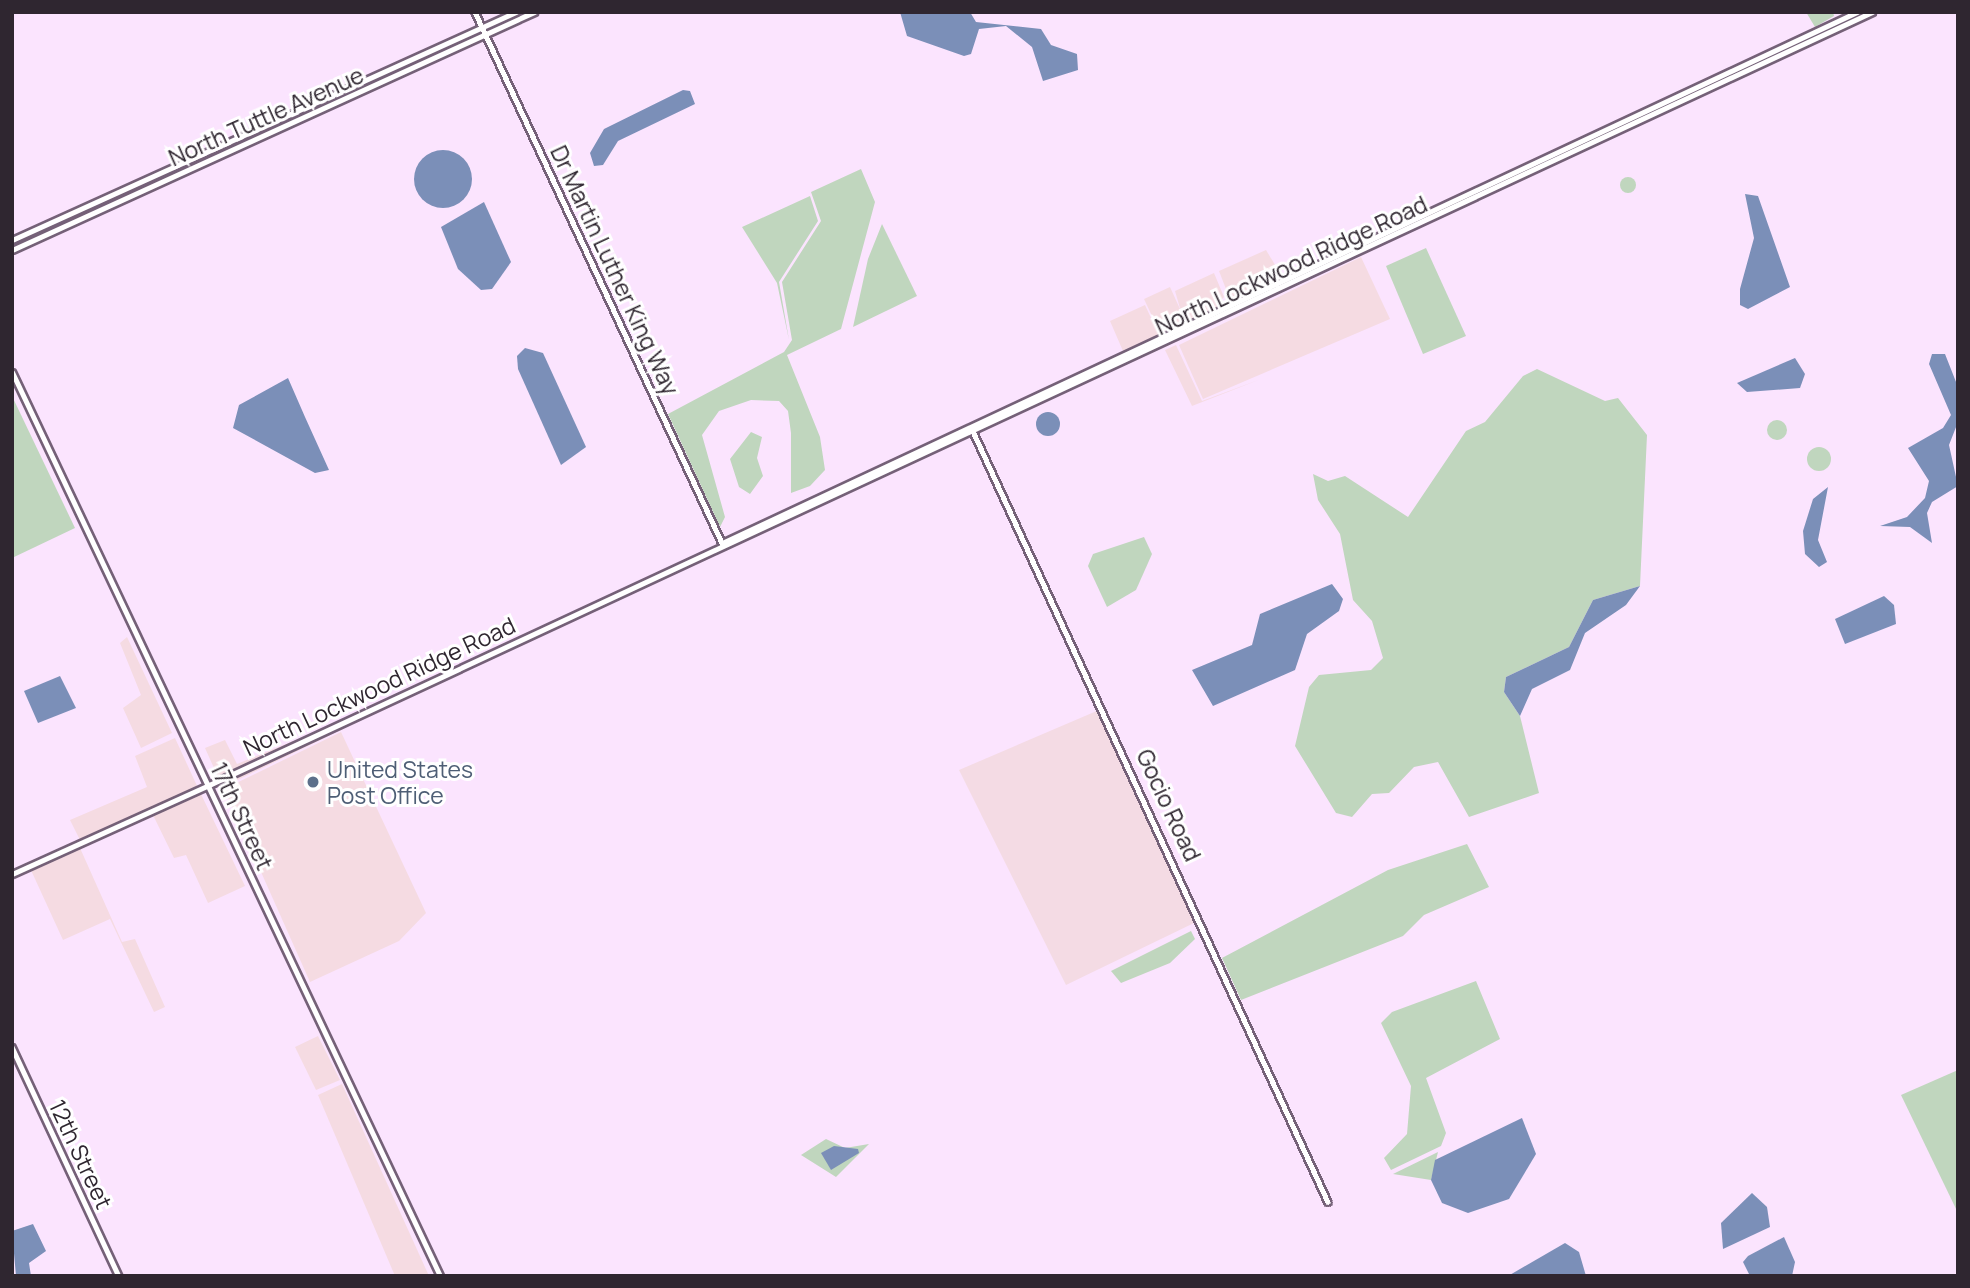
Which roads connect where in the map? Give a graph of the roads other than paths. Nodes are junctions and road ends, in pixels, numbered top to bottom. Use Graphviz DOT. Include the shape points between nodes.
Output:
graph roads {
  1 [pos="475,12"];
  2 [pos="516,12"];
  3 [pos="534,12"];
  4 [pos="1857,12"];
  5 [pos="1872,12"];
  6 [pos="483,28"];
  7 [pos="486,36"];
  8 [pos="12,240"];
  9 [pos="12,250"];
  10 [pos="12,372"];
  11 [pos="1062,385"];
  12 [pos="972,428"];
  13 [pos="722,543"];
  14 [pos="209,785"];
  15 [pos="12,874"];
  16 [pos="12,1047"];
  17 [pos="1328,1202"];
  18 [pos="119,1276"];
  19 [pos="440,1276"];
  1 -- 6 [label="street, Dr Martin Luther King Way"];
  2 -- 6 [label="main road, North Tuttle Avenue"];
  3 -- 7 [label="main road, North Tuttle Avenue"];
  4 -- 11 [label="main road, North Lockwood Ridge Road"];
  5 -- 11 [label="main road, North Lockwood Ridge Road"];
  6 -- 7 [label="street, Dr Martin Luther King Way"];
  6 -- 8 [label="main road, North Tuttle Avenue"];
  7 -- 9 [label="main road, North Tuttle Avenue"];
  7 -- 13 [label="street, Dr Martin Luther King Way"];
  10 -- 14 [label="main road, 17th Street"];
  11 -- 12 [label="main road, North Lockwood Ridge Road"];
  11 -- 12 [label="main road, North Lockwood Ridge Road" via="1031,405"];
  12 -- 13 [label="main road, North Lockwood Ridge Road"];
  12 -- 17 [label="street, Gocio Road"];
  13 -- 14 [label="main road, North Lockwood Ridge Road"];
  14 -- 15 [label="street, North Lockwood Ridge Road"];
  14 -- 19 [label="main road, 17th Street"];
  16 -- 18 [label="street, 12th Street"];
}
